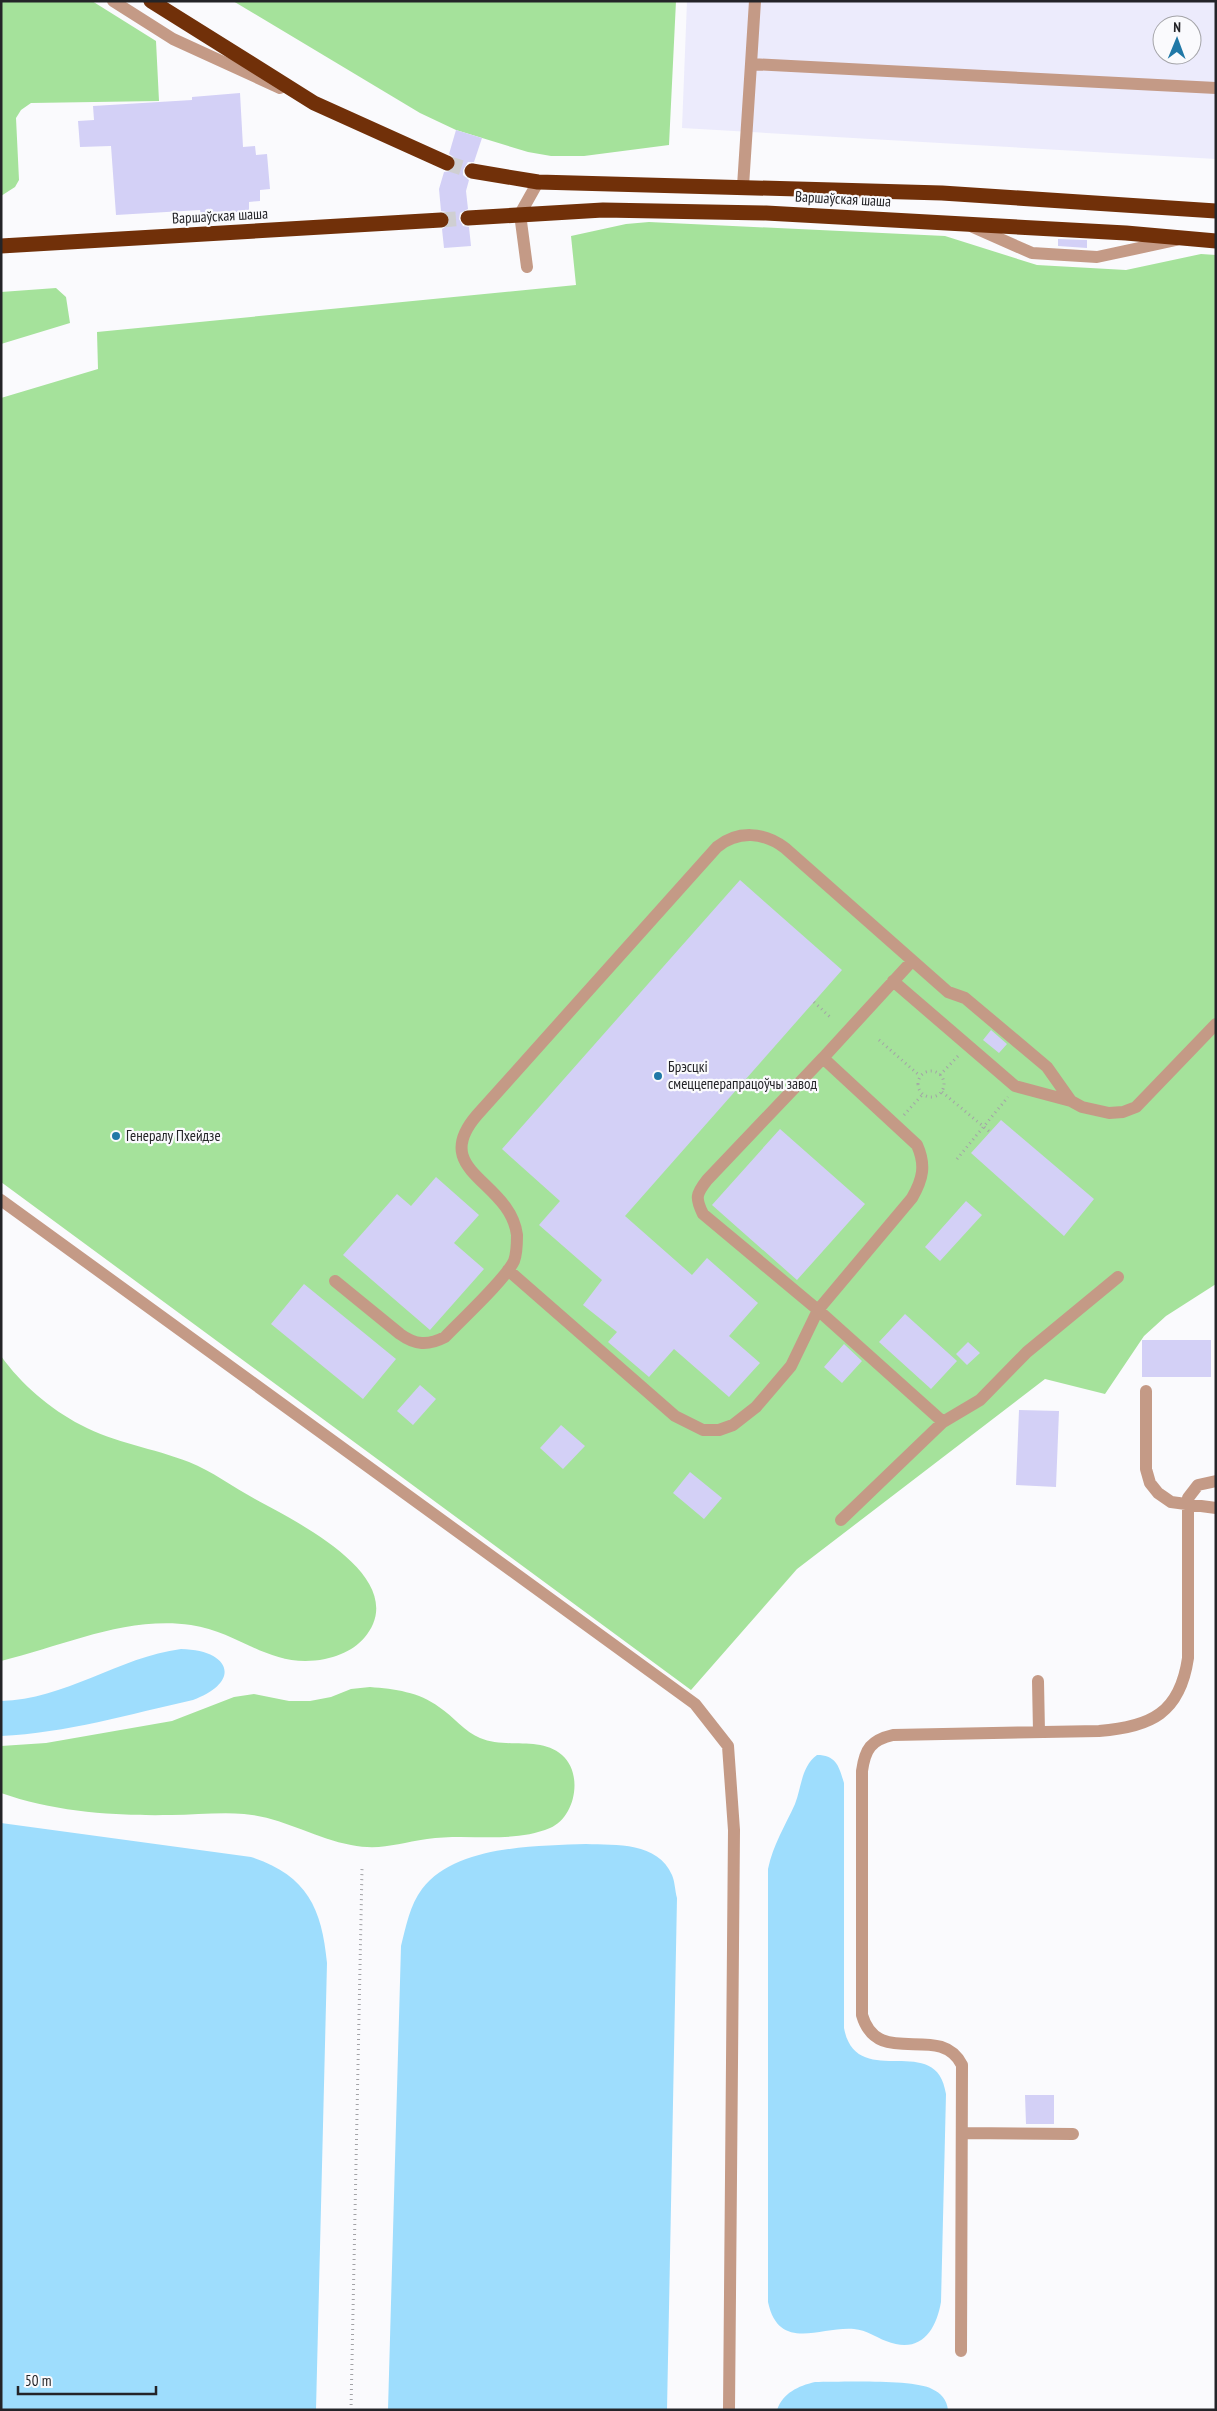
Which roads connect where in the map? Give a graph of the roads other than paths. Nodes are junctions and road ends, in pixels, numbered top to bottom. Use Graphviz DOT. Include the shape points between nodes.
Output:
graph roads {
  1 [pos="113,1"];
  2 [pos="151,1"];
  3 [pos="755,1"];
  4 [pos="751,64"];
  5 [pos="1216,88"];
  6 [pos="314,103"];
  7 [pos="447,163"];
  8 [pos="472,171"];
  9 [pos="538,182"];
  10 [pos="744,186"];
  11 [pos="1216,210"];
  12 [pos="520,214"];
  13 [pos="468,218"];
  14 [pos="441,220"];
  15 [pos="966,224"];
  16 [pos="1,237"];
  17 [pos="1186,238"];
  18 [pos="1216,241"];
  19 [pos="31,244"];
  20 [pos="1,246"];
  21 [pos="527,267"];
  22 [pos="912,961"];
  23 [pos="893,982"];
  24 [pos="1216,1024"];
  25 [pos="824,1058"];
  26 [pos="1071,1101"];
  27 [pos="1,1200"];
  28 [pos="508,1270"];
  29 [pos="1118,1277"];
  30 [pos="335,1281"];
  31 [pos="818,1310"];
  32 [pos="1146,1391"];
  33 [pos="943,1422"];
  34 [pos="1216,1481"];
  35 [pos="1187,1506"];
  36 [pos="1216,1508"];
  37 [pos="842,1520"];
  38 [pos="1038,1681"];
  39 [pos="1040,1732"];
  40 [pos="963,2133"];
  41 [pos="1073,2134"];
  42 [pos="961,2351"];
  43 [pos="729,2410"];
  1 -- 6 [label="lane" via="173,39"];
  2 -- 6 [label="highway"];
  3 -- 4 [label="lane"];
  4 -- 5 [label="lane"];
  4 -- 10 [label="lane"];
  6 -- 7 [label="highway"];
  8 -- 9 [label="highway, Варшаўская шаша"];
  9 -- 10 [label="highway, Варшаўская шаша"];
  9 -- 12 [label="lane"];
  10 -- 11 [label="highway, Варшаўская шаша" via="942,193"];
  12 -- 13 [label="highway, Варшаўская шаша"];
  12 -- 15 [label="highway, Варшаўская шаша" via="603,210 766,213"];
  12 -- 21 [label="lane"];
  14 -- 19 [label="highway, Варшаўская шаша"];
  15 -- 17 [label="highway, Варшаўская шаша"];
  15 -- 17 [label="lane" via="1032,253 1097,257"];
  16 -- 19 [label="lane"];
  17 -- 18 [label="highway, Варшаўская шаша"];
  19 -- 20 [label="highway, Варшаўская шаша"];
  22 -- 23 [label="lane"];
  22 -- 26 [label="lane" via="948,992 965,998 1047,1067"];
  22 -- 28 [label="lane" via="776,841 744,835 725,841 463,1134 462,1157 466,1166 502,1200 515,1224 517,1250"];
  23 -- 25 [label="lane"];
  23 -- 26 [label="lane" via="1015,1086"];
  24 -- 26 [label="lane" via="1136,1107 1109,1113"];
  25 -- 31 [label="lane" via="917,1145 923,1157 923,1171 912,1198"];
  25 -- 31 [label="lane" via="707,1180 698,1192 697,1202 703,1214"];
  27 -- 43 [label="lane" via="695,1704 728,1746 734,1830"];
  28 -- 30 [label="lane" via="445,1337 434,1343 422,1344 408,1340"];
  28 -- 31 [label="lane" via="675,1416 703,1430 719,1430 733,1425 756,1408 791,1366"];
  29 -- 33 [label="lane" via="1027,1352 980,1400"];
  31 -- 33 [label="lane"];
  32 -- 35 [label="lane" via="1146,1469 1150,1483 1171,1502"];
  33 -- 37 [label="lane"];
  34 -- 35 [label="lane" via="1192,1491"];
  35 -- 36 [label="lane"];
  35 -- 39 [label="lane" via="1188,1658 1179,1692 1162,1711 1140,1724 1106,1730"];
  38 -- 39 [label="lane"];
  39 -- 40 [label="lane" via="893,1735 880,1738 864,1756 862,2015 871,2034 882,2041 939,2046 949,2048 957,2055 962,2072"];
  40 -- 41 [label="lane"];
  40 -- 42 [label="lane"];
}
